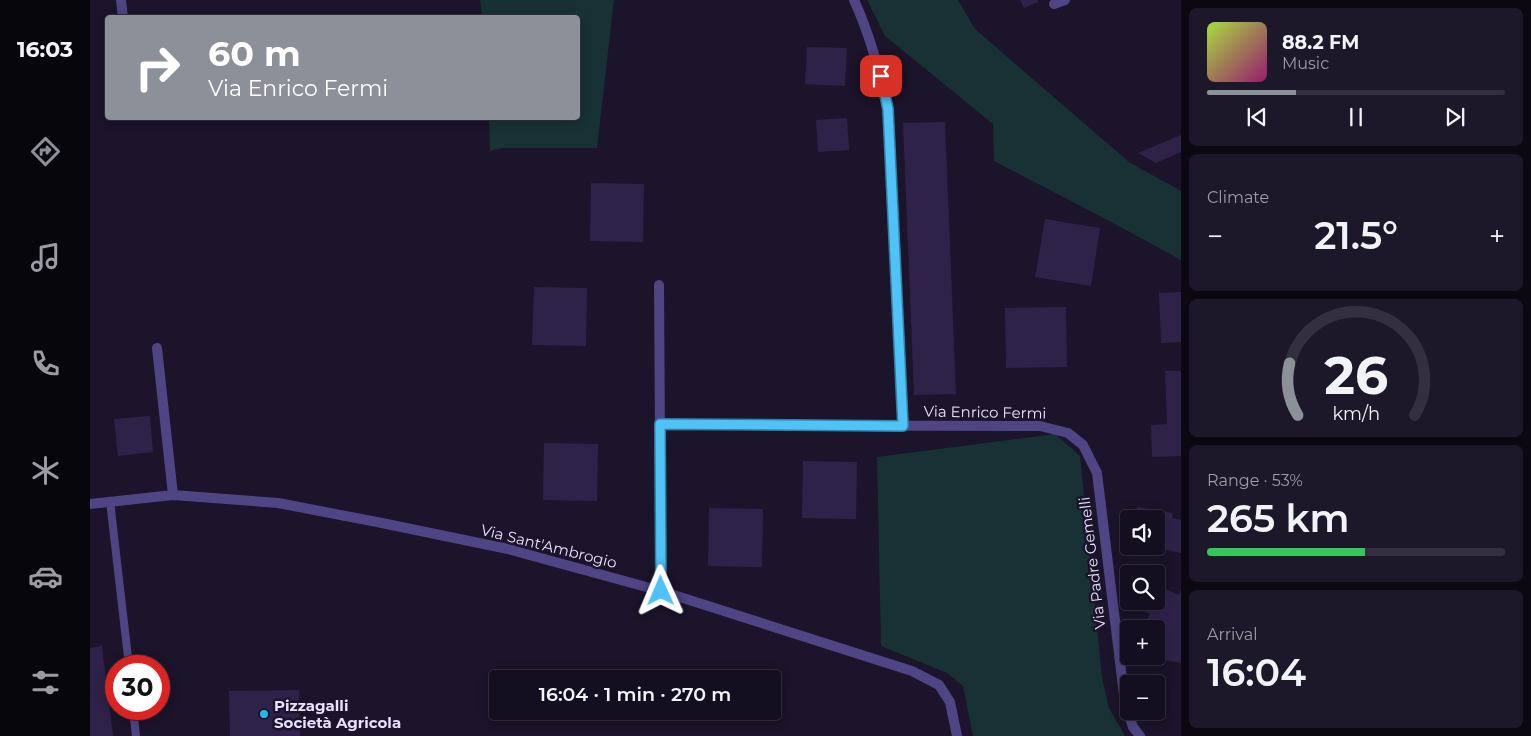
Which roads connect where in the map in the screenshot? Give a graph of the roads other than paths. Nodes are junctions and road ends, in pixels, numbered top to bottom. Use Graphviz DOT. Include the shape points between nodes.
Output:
graph roads {
  1 [pos="121,0"];
  2 [pos="854,0"];
  3 [pos="1064,0"];
  4 [pos="1054,4"];
  5 [pos="123,15"];
  6 [pos="659,285"];
  7 [pos="157,348"];
  8 [pos="660,424"];
  9 [pos="903,426"];
  10 [pos="1068,433"];
  11 [pos="173,495"];
  12 [pos="110,501"];
  13 [pos="90,504"];
  14 [pos="661,591"];
  15 [pos="128,655"];
  16 [pos="134,720"];
  17 [pos="136,736"];
  18 [pos="957,736"];
  19 [pos="1140,736"];
  1 -- 5 [label="street"];
  2 -- 9 [label="street" via="881,76 888,109"];
  3 -- 4 [label="street"];
  6 -- 8 [label="street"];
  7 -- 11 [label="street"];
  8 -- 9 [label="street, Via Enrico Fermi"];
  8 -- 14 [label="street"];
  9 -- 10 [label="street, Via Enrico Fermi" via="1040,426"];
  10 -- 19 [label="street, Via Padre Gemelli" via="1083,445 1097,473 1125,703 1133,727"];
  11 -- 12 [label="street, Via Sant'Ambrogio"];
  11 -- 14 [label="street, Via Sant'Ambrogio" via="278,503 377,522 508,549"];
  12 -- 13 [label="street, Via Sant'Ambrogio"];
  12 -- 15 [label="lane"];
  14 -- 18 [label="street, Via Sant'Ambrogio" via="912,671 939,685 950,702"];
  16 -- 17 [label="lane"];
}
